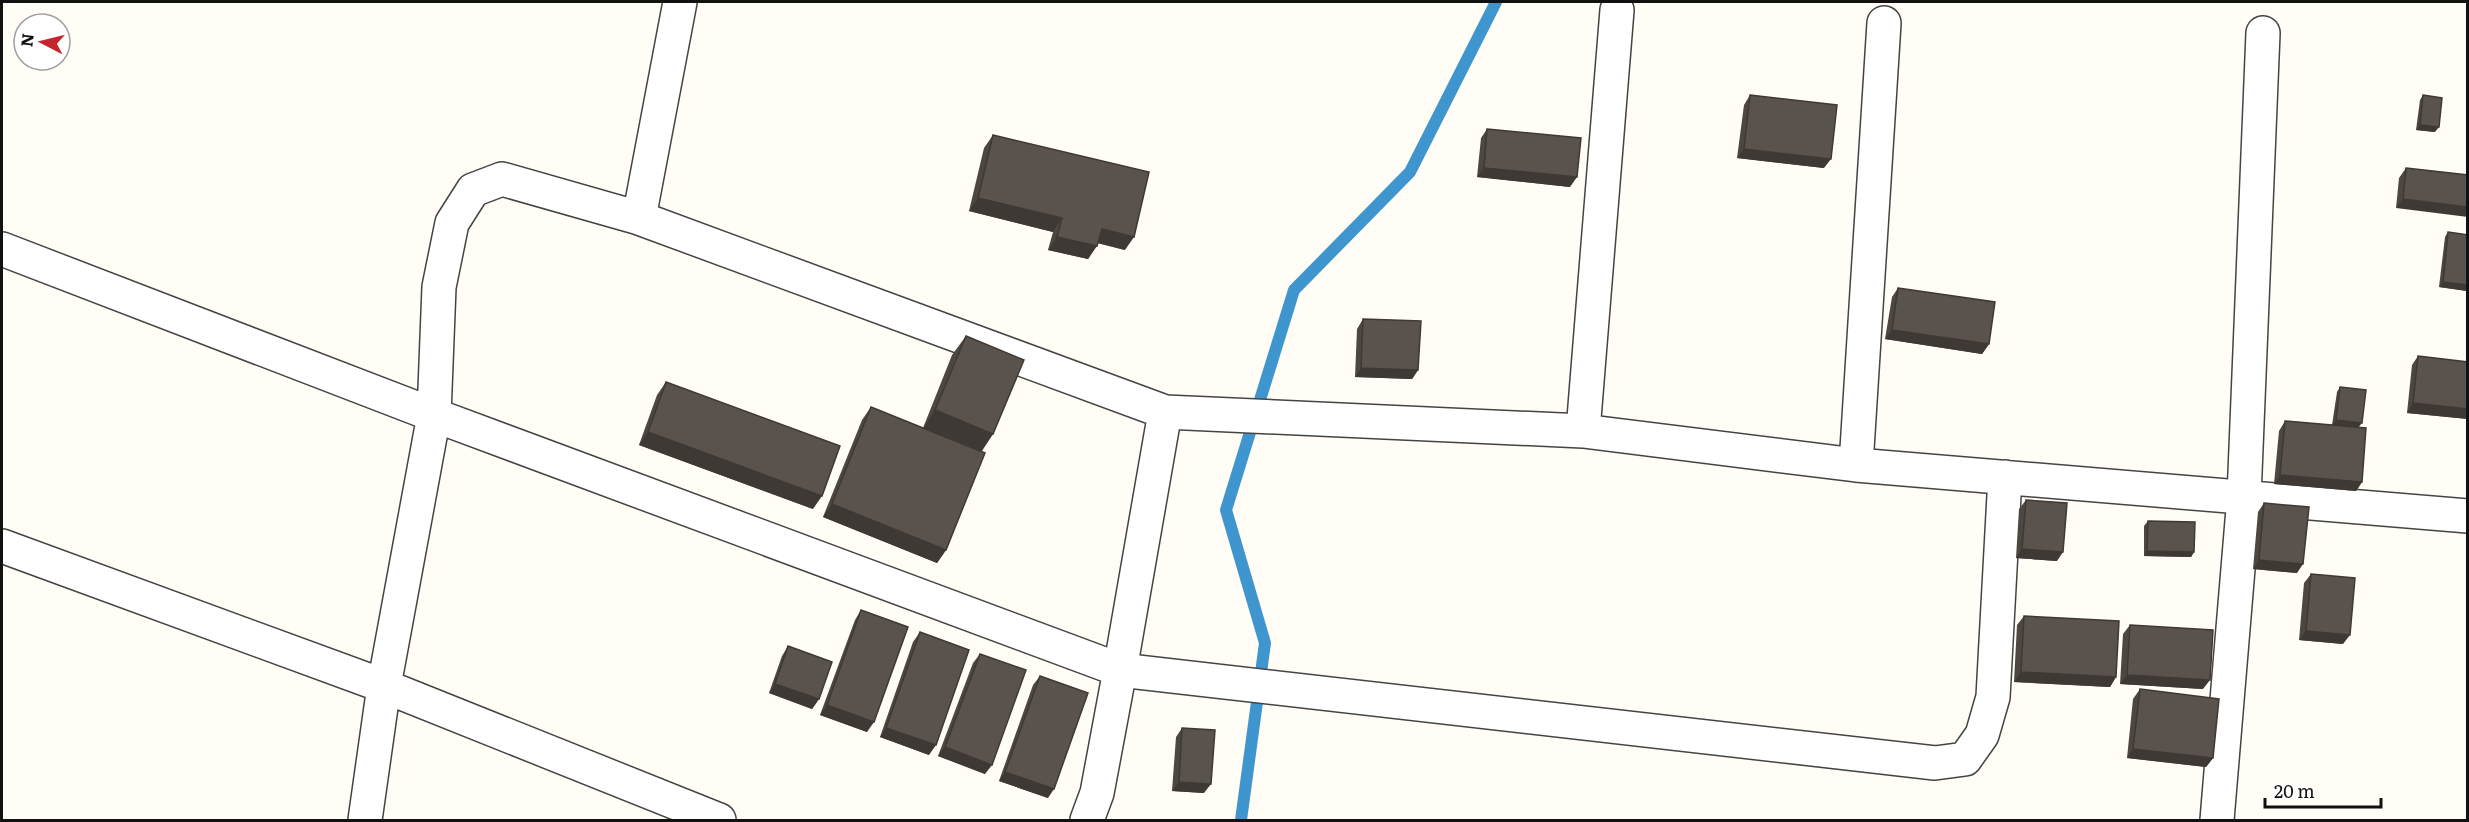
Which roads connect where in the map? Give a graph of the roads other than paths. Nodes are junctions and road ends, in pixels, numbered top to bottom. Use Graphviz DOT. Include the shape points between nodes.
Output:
graph roads {
  1 [pos="680,2"];
  2 [pos="1617,10"];
  3 [pos="1884,23"];
  4 [pos="2263,33"];
  5 [pos="639,218"];
  6 [pos="2,249"];
  7 [pos="1165,412"];
  8 [pos="434,415"];
  9 [pos="1583,431"];
  10 [pos="1856,465"];
  11 [pos="2005,477"];
  12 [pos="2244,497"];
  13 [pos="2468,516"];
  14 [pos="2,546"];
  15 [pos="1120,670"];
  16 [pos="384,686"];
  17 [pos="365,820"];
  18 [pos="719,820"];
  19 [pos="1087,820"];
  20 [pos="2217,820"];
  1 -- 5 [label="street"];
  2 -- 9 [label="street"];
  3 -- 10 [label="street"];
  4 -- 12 [label="street"];
  5 -- 7 [label="street"];
  5 -- 8 [label="street" via="502,180 473,190 452,222 439,287"];
  6 -- 8 [label="street"];
  7 -- 9 [label="street"];
  7 -- 15 [label="street"];
  8 -- 15 [label="street"];
  8 -- 16 [label="street"];
  9 -- 10 [label="street"];
  10 -- 11 [label="street"];
  11 -- 12 [label="street"];
  11 -- 15 [label="street" via="1993,696 1983,735 1965,759 1935,763"];
  12 -- 13 [label="street"];
  12 -- 20 [label="street"];
  14 -- 16 [label="street"];
  15 -- 19 [label="street"];
  16 -- 17 [label="street"];
  16 -- 18 [label="street"];
}
